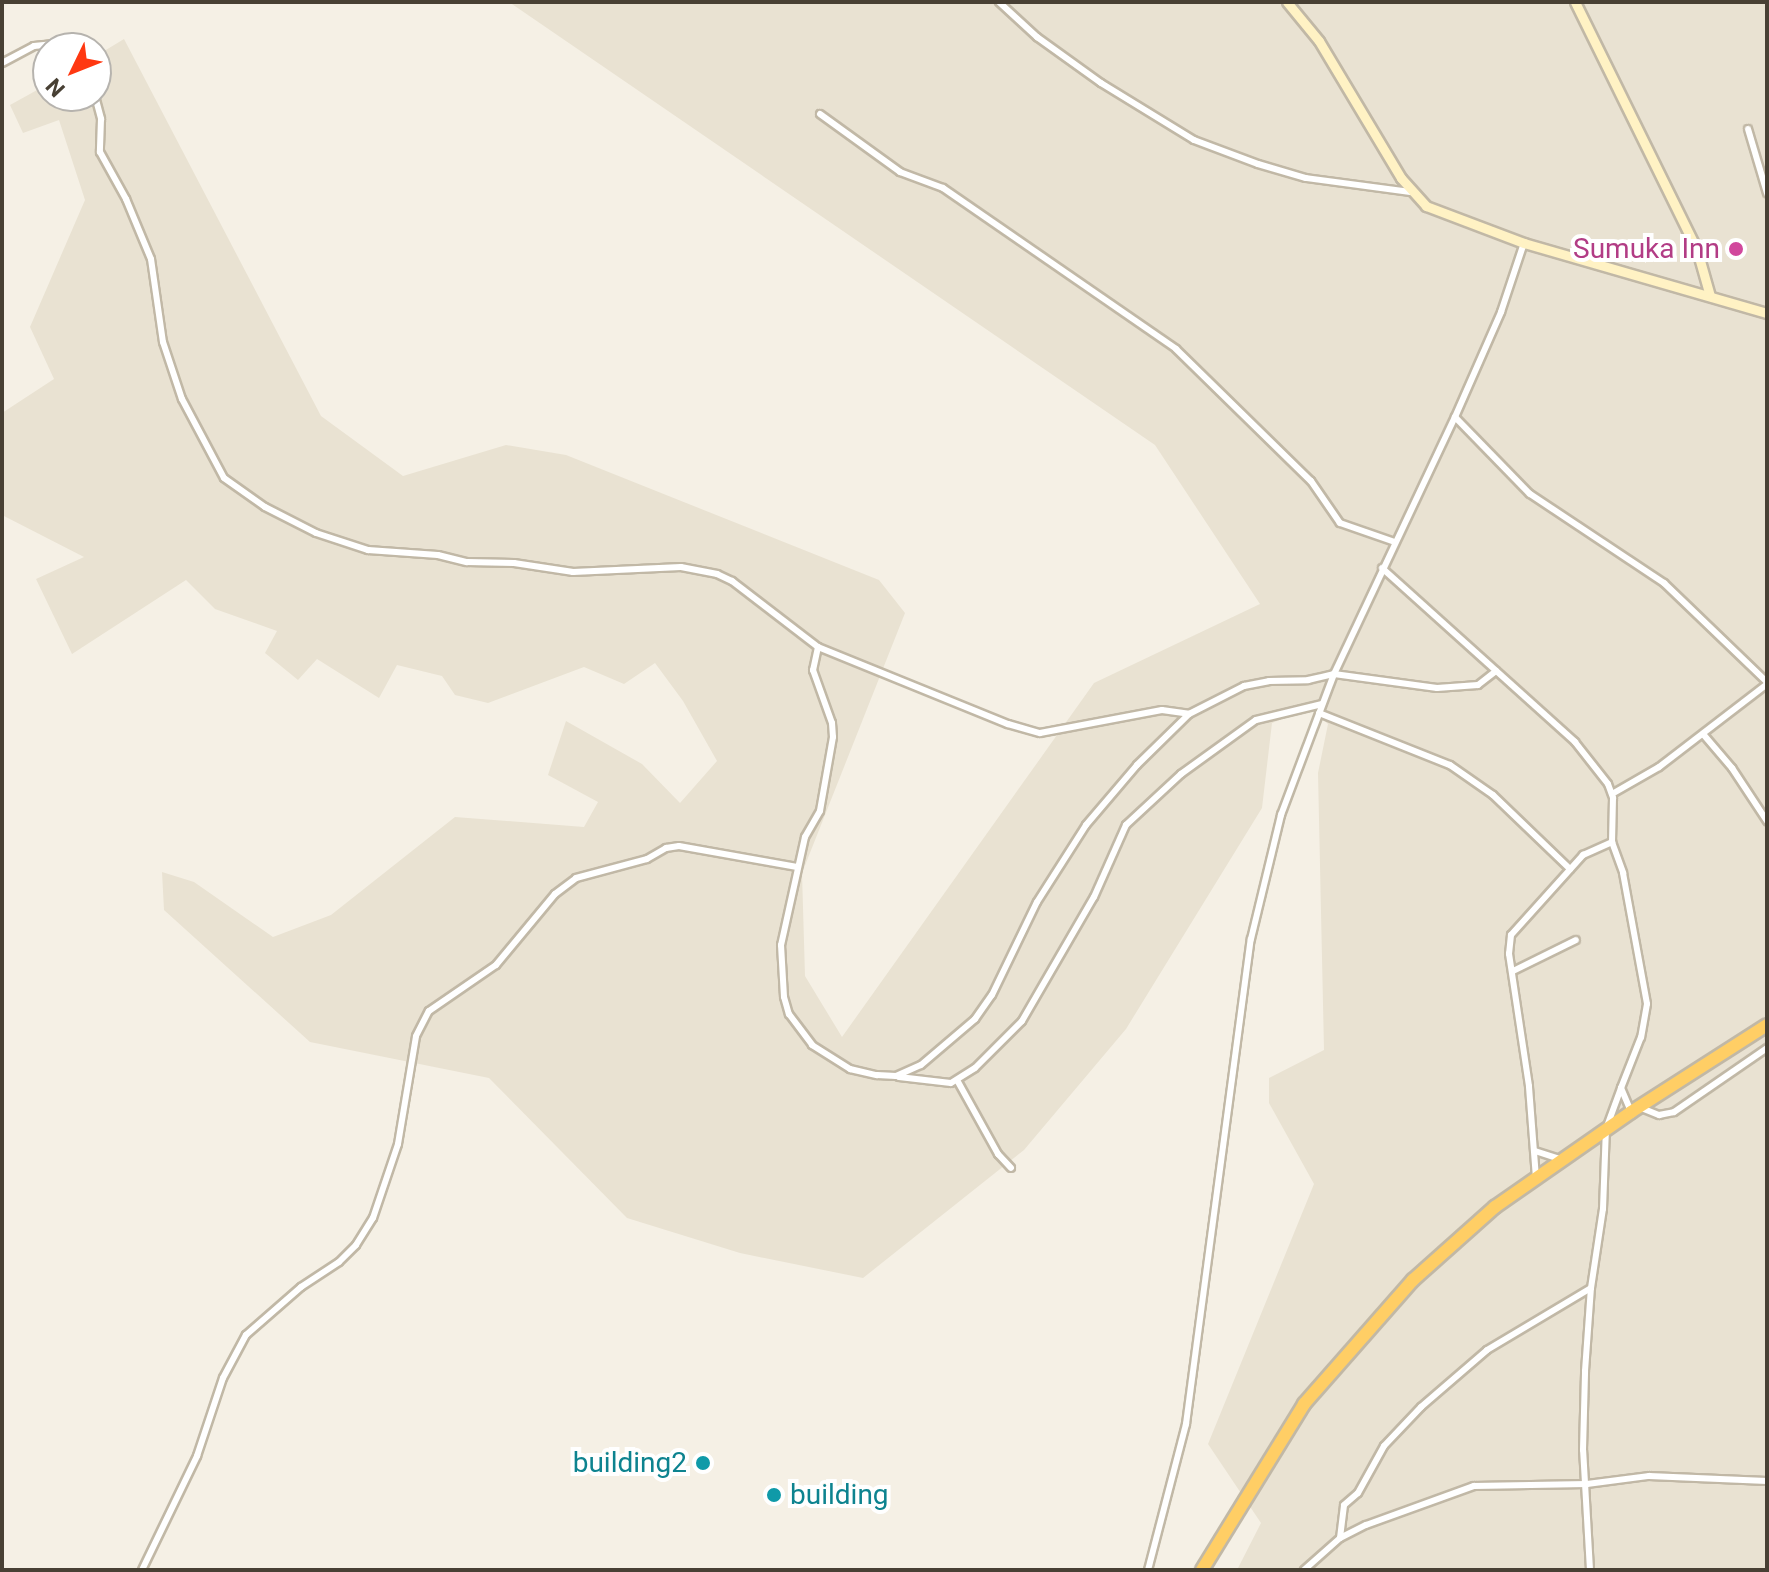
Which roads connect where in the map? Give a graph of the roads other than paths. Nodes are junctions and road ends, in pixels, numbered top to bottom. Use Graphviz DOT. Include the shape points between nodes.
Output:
graph roads {
  1 [pos="999,2"];
  2 [pos="1287,2"];
  3 [pos="1575,2"];
  4 [pos="32,47"];
  5 [pos="2,63"];
  6 [pos="99,112"];
  7 [pos="820,114"];
  8 [pos="1748,129"];
  9 [pos="1411,192"];
  10 [pos="1767,193"];
  11 [pos="1524,243"];
  12 [pos="1710,296"];
  13 [pos="1766,311"];
  14 [pos="1455,417"];
  15 [pos="1395,542"];
  16 [pos="1382,568"];
  17 [pos="818,647"];
  18 [pos="1496,671"];
  19 [pos="1334,674"];
  20 [pos="1767,683"];
  21 [pos="1323,704"];
  22 [pos="1319,713"];
  23 [pos="1189,714"];
  24 [pos="1703,734"];
  25 [pos="1612,794"];
  26 [pos="1767,821"];
  27 [pos="1612,842"];
  28 [pos="797,867"];
  29 [pos="1570,869"];
  30 [pos="1576,940"];
  31 [pos="1513,971"];
  32 [pos="1767,1025"];
  33 [pos="1767,1048"];
  34 [pos="896,1076"];
  35 [pos="957,1080"];
  36 [pos="1621,1088"];
  37 [pos="1635,1109"];
  38 [pos="1606,1129"];
  39 [pos="1535,1151"];
  40 [pos="1562,1160"];
  41 [pos="1011,1168"];
  42 [pos="1536,1179"];
  43 [pos="1591,1288"];
  44 [pos="1767,1481"];
  45 [pos="1587,1484"];
  46 [pos="1340,1538"];
  47 [pos="142,1570"];
  48 [pos="1148,1570"];
  49 [pos="1202,1570"];
  50 [pos="1304,1570"];
  51 [pos="1590,1570"];
  1 -- 9 [label="street" via="1101,83 1194,140 1306,178"];
  2 -- 9 [label="street" via="1319,41"];
  3 -- 12 [label="street" via="1697,250"];
  4 -- 5 [label="street"];
  6 -- 17 [label="street" via="100,152 151,259 163,342 176,385 216,468 231,484 296,523 368,550 573,572 681,567 717,574"];
  7 -- 15 [label="street" via="900,172 943,188 1176,349 1311,481 1340,523"];
  8 -- 10 [label="street"];
  9 -- 11 [label="street" via="1426,206"];
  11 -- 12 [label="street"];
  11 -- 14 [label="street" via="1501,312"];
  12 -- 13 [label="street"];
  14 -- 15 [label="street"];
  14 -- 20 [label="street" via="1530,494 1664,583"];
  15 -- 16 [label="street"];
  16 -- 18 [label="street"];
  16 -- 19 [label="street"];
  17 -- 23 [label="street" via="1040,733 1162,710"];
  17 -- 28 [label="street" via="813,670 833,737 820,811"];
  18 -- 19 [label="street" via="1478,685 1437,688"];
  18 -- 25 [label="street" via="1575,742"];
  19 -- 21 [label="street"];
  19 -- 23 [label="street" via="1244,686"];
  20 -- 24 [label="street"];
  21 -- 22 [label="street"];
  21 -- 35 [label="street" via="1256,720 1181,774 1126,825 1094,897 1022,1021"];
  22 -- 29 [label="street" via="1450,765 1493,795"];
  22 -- 48 [label="street" via="1281,815 1251,939 1186,1424"];
  23 -- 34 [label="street" via="1086,825 1037,902 975,1019 937,1054"];
  24 -- 25 [label="street"];
  24 -- 26 [label="street"];
  25 -- 27 [label="street"];
  27 -- 29 [label="street" via="1590,850"];
  27 -- 36 [label="street" via="1623,873 1647,1004 1641,1037"];
  28 -- 34 [label="street" via="780,962 789,1014 828,1057 850,1069"];
  28 -- 47 [label="street" via="679,846 576,878 555,894 496,965 429,1011 416,1036 398,1144 373,1218 339,1262 246,1335 223,1378 197,1456"];
  29 -- 31 [label="street" via="1511,935"];
  30 -- 31 [label="street"];
  31 -- 39 [label="street"];
  32 -- 37 [label="highway"];
  33 -- 37 [label="street" via="1674,1112 1659,1115"];
  34 -- 35 [label="street"];
  35 -- 41 [label="street"];
  36 -- 37 [label="street"];
  36 -- 38 [label="street"];
  37 -- 38 [label="highway"];
  38 -- 40 [label="highway"];
  38 -- 43 [label="street" via="1603,1209"];
  39 -- 40 [label="street"];
  39 -- 42 [label="street"];
  40 -- 42 [label="highway"];
  42 -- 49 [label="highway" via="1451,1244 1328,1373 1271,1453"];
  43 -- 45 [label="street" via="1583,1450"];
  43 -- 46 [label="street" via="1487,1350 1421,1407 1384,1446 1358,1493 1344,1505"];
  44 -- 45 [label="street" via="1649,1476"];
  45 -- 46 [label="street" via="1474,1486"];
  45 -- 51 [label="street"];
  46 -- 50 [label="street"];
}
